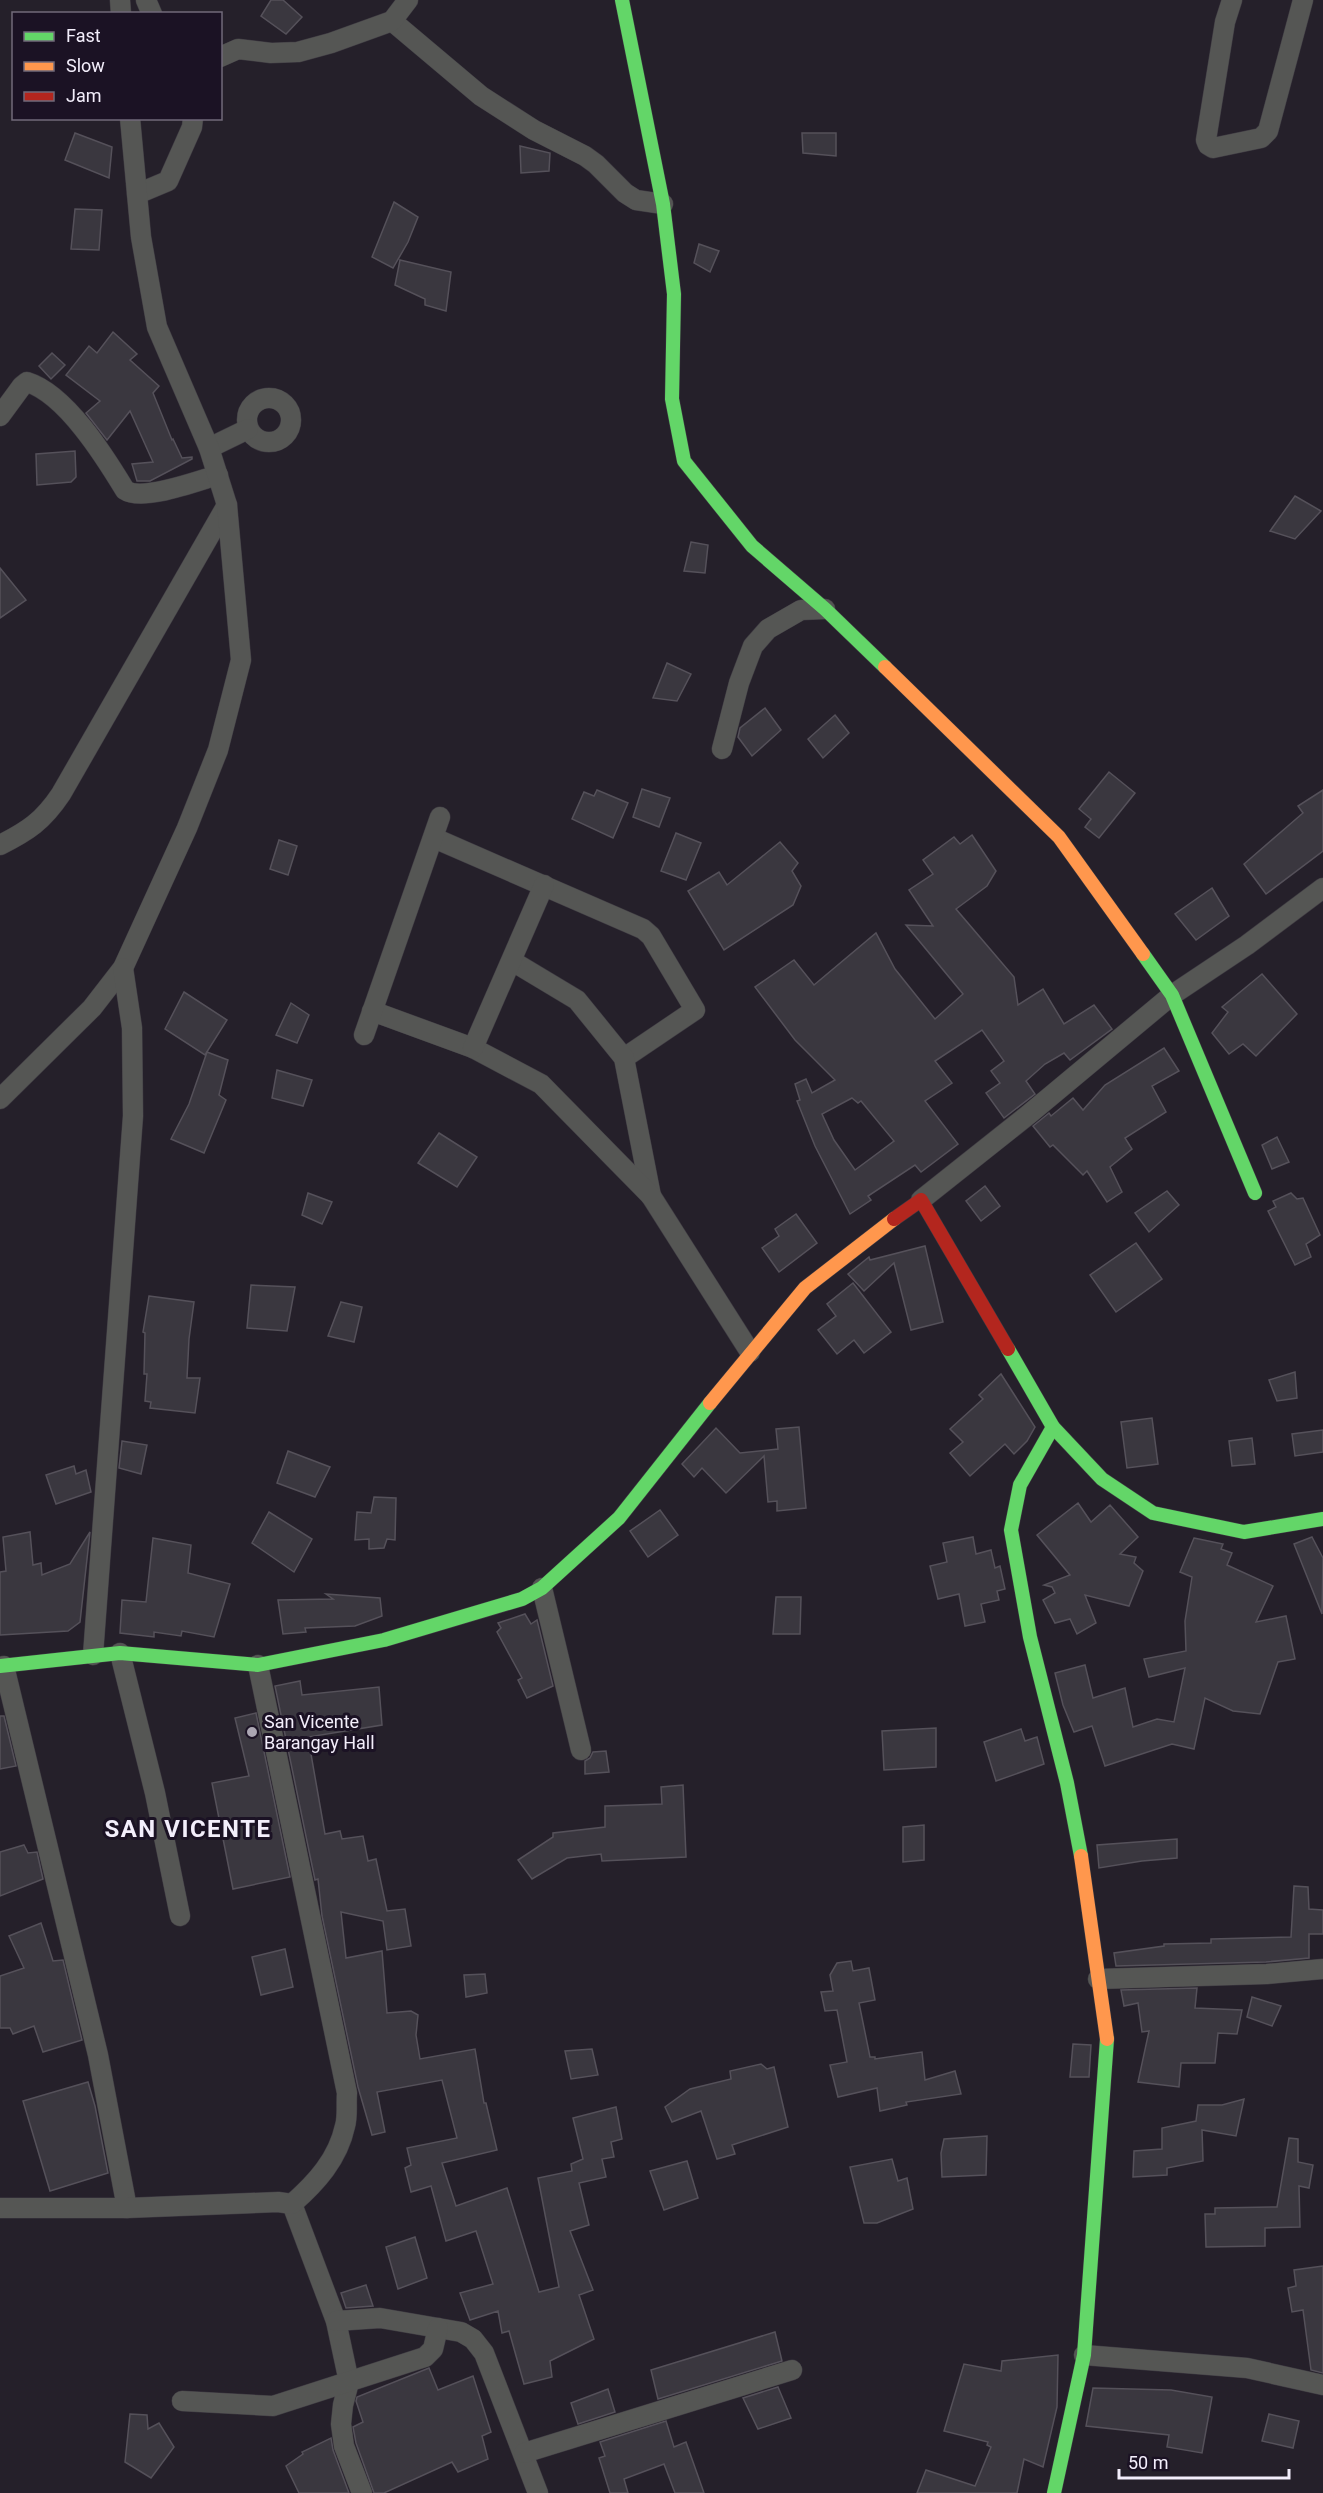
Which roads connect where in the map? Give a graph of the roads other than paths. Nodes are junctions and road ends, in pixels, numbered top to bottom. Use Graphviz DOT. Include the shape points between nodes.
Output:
graph roads {
  1 [pos="408,0"];
  2 [pos="622,0"];
  3 [pos="1232,0"];
  4 [pos="1303,0"];
  5 [pos="392,21"];
  6 [pos="222,56"];
  7 [pos="130,120"];
  8 [pos="193,120"];
  9 [pos="137,194"];
  10 [pos="663,204"];
  11 [pos="0,416"];
  12 [pos="248,429"];
  13 [pos="209,448"];
  14 [pos="218,476"];
  15 [pos="227,505"];
  16 [pos="825,609"];
  17 [pos="722,749"];
  18 [pos="440,818"];
  19 [pos="434,838"];
  20 [pos="0,845"];
  21 [pos="544,885"];
  22 [pos="1323,888"];
  23 [pos="512,962"];
  24 [pos="123,968"];
  25 [pos="1172,995"];
  26 [pos="372,1011"];
  27 [pos="364,1035"];
  28 [pos="473,1048"];
  29 [pos="624,1058"];
  30 [pos="0,1099"];
  31 [pos="1255,1193"];
  32 [pos="651,1197"];
  33 [pos="921,1200"];
  34 [pos="750,1352"];
  35 [pos="1053,1427"];
  36 [pos="1323,1520"];
  37 [pos="542,1588"];
  38 [pos="120,1653"];
  39 [pos="93,1655"];
  40 [pos="258,1665"];
  41 [pos="2,1666"];
  42 [pos="581,1750"];
  43 [pos="180,1916"];
  44 [pos="1323,1969"];
  45 [pos="1098,1979"];
  46 [pos="292,2204"];
  47 [pos="0,2208"];
  48 [pos="127,2208"];
  49 [pos="336,2321"];
  50 [pos="438,2328"];
  51 [pos="1084,2355"];
  52 [pos="792,2370"];
  53 [pos="349,2382"];
  54 [pos="1323,2385"];
  55 [pos="182,2402"];
  56 [pos="525,2453"];
  57 [pos="362,2493"];
  58 [pos="538,2493"];
  59 [pos="1054,2493"];
  1 -- 5 [label="street"];
  2 -- 10 [label="street"];
  3 -- 4 [label="street" via="1206,140 1213,148 1261,138 1268,131"];
  5 -- 6 [label="street" via="298,52 238,49"];
  5 -- 10 [label="street" via="481,96 597,164 636,200"];
  7 -- 9 [label="street"];
  8 -- 9 [label="street" via="168,181"];
  9 -- 13 [label="street" via="157,327"];
  10 -- 16 [label="street" via="674,294 672,399 684,461 752,546"];
  11 -- 14 [label="street" via="22,386 27,382 34,384 88,434 130,494 147,494"];
  12 -- 13 [label="street"];
  13 -- 14 [label="street"];
  14 -- 15 [label="street"];
  15 -- 20 [label="street" via="52,808 29,830"];
  15 -- 24 [label="street" via="241,660 218,750"];
  16 -- 17 [label="street" via="801,610 768,629 753,646"];
  16 -- 25 [label="street" via="1059,837"];
  18 -- 19 [label="street"];
  19 -- 21 [label="street"];
  19 -- 26 [label="street"];
  21 -- 23 [label="street"];
  21 -- 29 [label="street" via="643,929 694,1005 692,1014"];
  22 -- 25 [label="street"];
  23 -- 28 [label="street"];
  23 -- 29 [label="street" via="577,1000"];
  24 -- 30 [label="street" via="92,1008"];
  24 -- 39 [label="street" via="132,1028 133,1116"];
  25 -- 31 [label="street"];
  25 -- 33 [label="street"];
  26 -- 27 [label="street"];
  26 -- 28 [label="street"];
  28 -- 32 [label="street" via="541,1084"];
  29 -- 32 [label="street"];
  32 -- 34 [label="street"];
  33 -- 34 [label="street" via="805,1288"];
  33 -- 35 [label="street"];
  34 -- 37 [label="street" via="619,1518"];
  35 -- 36 [label="street" via="1102,1479 1153,1513 1244,1532"];
  35 -- 45 [label="street" via="1020,1485 1011,1530 1030,1637 1082,1861"];
  37 -- 40 [label="street" via="522,1599 384,1641"];
  37 -- 42 [label="street"];
  38 -- 39 [label="street"];
  38 -- 40 [label="street"];
  38 -- 43 [label="street"];
  39 -- 41 [label="street"];
  40 -- 46 [label="street" via="346,2093 346,2126 334,2157 315,2184"];
  41 -- 48 [label="street" via="98,2055"];
  44 -- 45 [label="street"];
  45 -- 51 [label="street" via="1107,2042"];
  46 -- 48 [label="street"];
  46 -- 49 [label="street"];
  47 -- 48 [label="street"];
  49 -- 50 [label="street" via="380,2318"];
  49 -- 53 [label="street"];
  50 -- 53 [label="street" via="433,2349 425,2357"];
  50 -- 56 [label="street" via="461,2332 484,2353"];
  51 -- 54 [label="street" via="1247,2368"];
  51 -- 59 [label="street"];
  52 -- 56 [label="street"];
  53 -- 55 [label="street" via="273,2406"];
  53 -- 57 [label="street" via="341,2424 344,2446"];
  56 -- 58 [label="street"];
}
